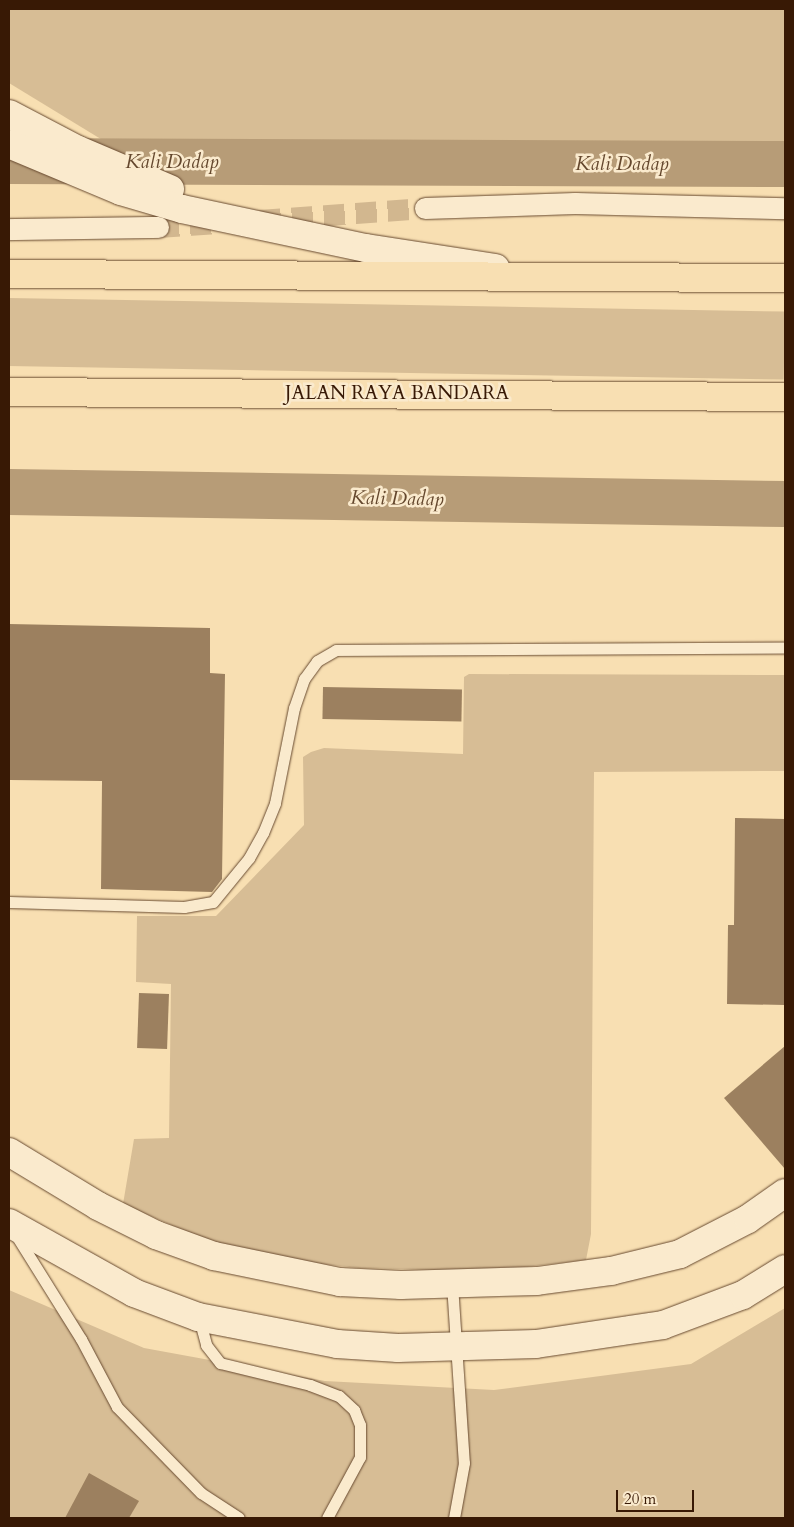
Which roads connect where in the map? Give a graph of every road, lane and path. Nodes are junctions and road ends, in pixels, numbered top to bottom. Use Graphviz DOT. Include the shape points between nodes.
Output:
graph roads {
  1 [pos="9,114"];
  2 [pos="9,144"];
  3 [pos="425,208"];
  4 [pos="785,208"];
  5 [pos="158,227"];
  6 [pos="277,228"];
  7 [pos="9,229"];
  8 [pos="9,274"];
  9 [pos="554,278"];
  10 [pos="785,278"];
  11 [pos="9,392"];
  12 [pos="785,397"];
  13 [pos="785,648"];
  14 [pos="9,902"];
  15 [pos="9,1152"];
  16 [pos="785,1193"];
  17 [pos="9,1224"];
  18 [pos="785,1269"];
  19 [pos="452,1284"];
  20 [pos="198,1317"];
  21 [pos="453,1347"];
  22 [pos="239,1518"];
  23 [pos="327,1518"];
  24 [pos="454,1518"];
  1 -- 6 [label="street" via="78,150 157,185"];
  2 -- 6 [label="street" via="121,192"];
  3 -- 4 [label="street" via="575,203"];
  5 -- 7 [label="street"];
  6 -- 9 [label="street" via="366,248"];
  8 -- 9 [label="main road"];
  9 -- 10 [label="main road"];
  11 -- 12 [label="main road, JALAN RAYA BANDARA"];
  13 -- 14 [label="lane" via="336,650 317,661 304,679 294,708 275,802 263,834 226,890 213,902 184,907"];
  15 -- 19 [label="street" via="98,1206 156,1235 214,1256 340,1282"];
  16 -- 19 [label="street" via="748,1219 680,1254 611,1271 537,1282"];
  17 -- 20 [label="street" via="125,1289"];
  17 -- 22 [label="lane" via="81,1339 117,1407 201,1493"];
  18 -- 21 [label="street" via="743,1295 663,1325 546,1343"];
  19 -- 21 [label="lane"];
  20 -- 21 [label="street" via="337,1344"];
  20 -- 23 [label="lane" via="206,1345 220,1363 339,1396 354,1410 360,1425 360,1458"];
  21 -- 24 [label="lane" via="464,1462"];
}
